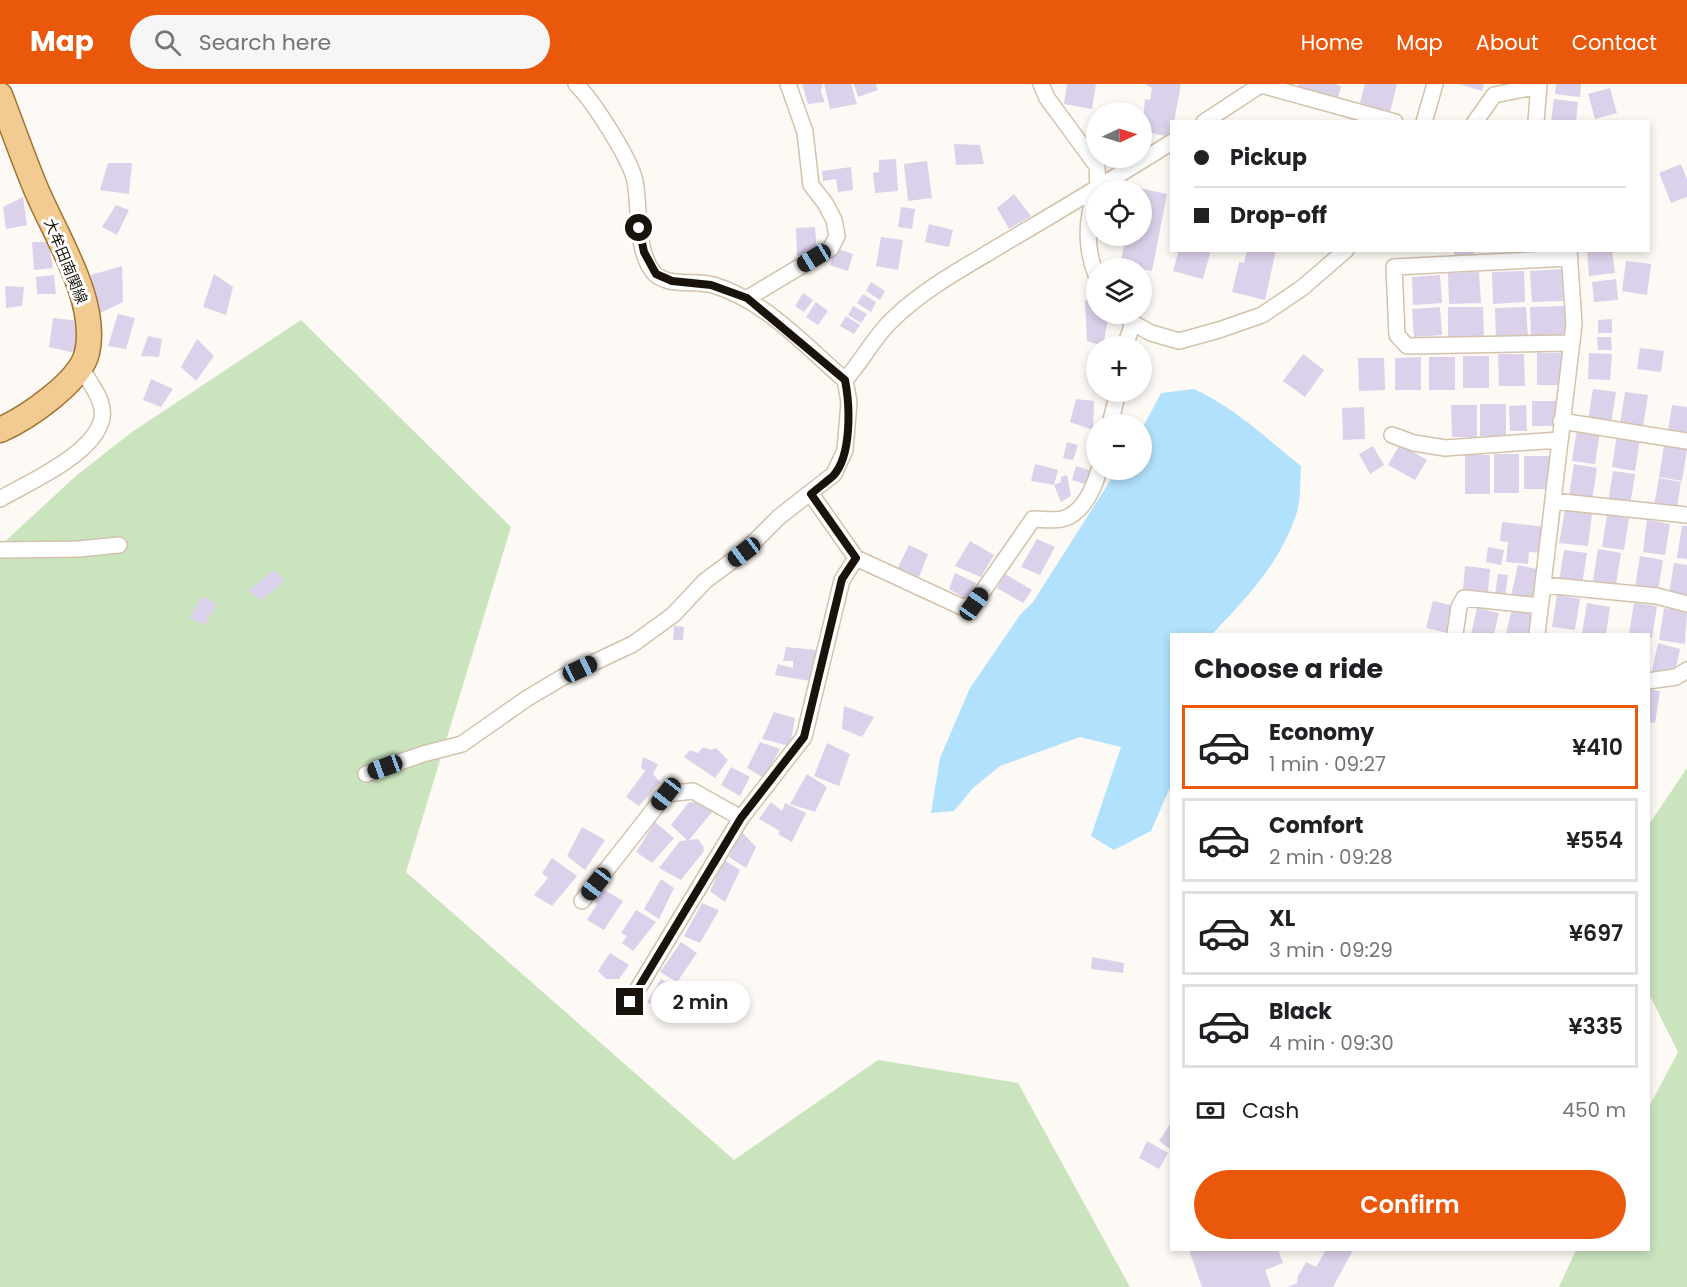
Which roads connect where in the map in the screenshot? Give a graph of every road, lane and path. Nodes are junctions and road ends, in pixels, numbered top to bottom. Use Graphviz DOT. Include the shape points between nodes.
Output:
graph roads {
  1 [pos="576,84"];
  2 [pos="788,84"];
  3 [pos="1041,84"];
  4 [pos="1262,84"];
  5 [pos="1435,84"];
  6 [pos="1539,85"];
  7 [pos="0,95"];
  8 [pos="1207,120"];
  9 [pos="1388,120"];
  10 [pos="1425,120"];
  11 [pos="1476,120"];
  12 [pos="1536,120"];
  13 [pos="5,125"];
  14 [pos="1170,143"];
  15 [pos="1097,180"];
  16 [pos="1115,180"];
  17 [pos="1086,198"];
  18 [pos="1344,252"];
  19 [pos="1569,254"];
  20 [pos="747,298"];
  21 [pos="1138,324"];
  22 [pos="1572,343"];
  23 [pos="81,368"];
  24 [pos="845,380"];
  25 [pos="1561,421"];
  26 [pos="0,430"];
  27 [pos="1392,435"];
  28 [pos="1559,440"];
  29 [pos="1687,441"];
  30 [pos="1095,480"];
  31 [pos="811,494"];
  32 [pos="0,499"];
  33 [pos="1553,501"];
  34 [pos="1687,515"];
  35 [pos="119,545"];
  36 [pos="0,550"];
  37 [pos="856,558"];
  38 [pos="1543,585"];
  39 [pos="1687,604"];
  40 [pos="1540,606"];
  41 [pos="1455,633"];
  42 [pos="1537,633"];
  43 [pos="1687,670"];
  44 [pos="1650,681"];
  45 [pos="366,774"];
  46 [pos="741,818"];
  47 [pos="582,901"];
  48 [pos="630,1002"];
  1 -- 20 [label="street" via="622,151 635,180 644,252 656,274 672,281 711,285"];
  2 -- 20 [label="street" via="805,132 810,185 834,220 837,236 831,248"];
  3 -- 15 [label="street" via="1096,166"];
  4 -- 8 [label="street"];
  4 -- 9 [label="street"];
  5 -- 10 [label="street"];
  6 -- 11 [label="street" via="1494,95"];
  6 -- 12 [label="street"];
  7 -- 13 [label="main road, 大牟田南関線"];
  13 -- 23 [label="main road, 大牟田南関線" via="80,291 89,330"];
  14 -- 16 [label="street"];
  17 -- 24 [label="street" via="929,288 870,343"];
  18 -- 21 [label="street" via="1302,288 1262,315 1179,341 1151,333"];
  19 -- 22 [label="street"];
  19 -- 22 [label="street" via="1394,267 1396,335 1407,346"];
  20 -- 24 [label="street"];
  22 -- 25 [label="street"];
  23 -- 26 [label="main road" via="50,400"];
  23 -- 32 [label="street" via="99,398 102,418 92,437 78,454"];
  24 -- 31 [label="street" via="849,402 845,450 834,474"];
  25 -- 28 [label="street"];
  25 -- 29 [label="street"];
  27 -- 28 [label="street" via="1446,448"];
  28 -- 33 [label="street"];
  30 -- 37 [label="street" via="1086,501 1072,515 1033,519 974,604 962,607"];
  31 -- 37 [label="street"];
  31 -- 45 [label="street" via="705,581 673,615 633,644 563,677 462,744"];
  33 -- 34 [label="street"];
  33 -- 38 [label="street"];
  35 -- 36 [label="street"];
  37 -- 46 [label="street" via="842,579 804,737"];
  38 -- 39 [label="street" via="1657,596"];
  38 -- 40 [label="street"];
  40 -- 41 [label="street" via="1464,598"];
  40 -- 42 [label="street"];
  43 -- 44 [label="street" via="1676,677"];
  46 -- 47 [label="street" via="693,790 666,794"];
  46 -- 48 [label="street"];
}
